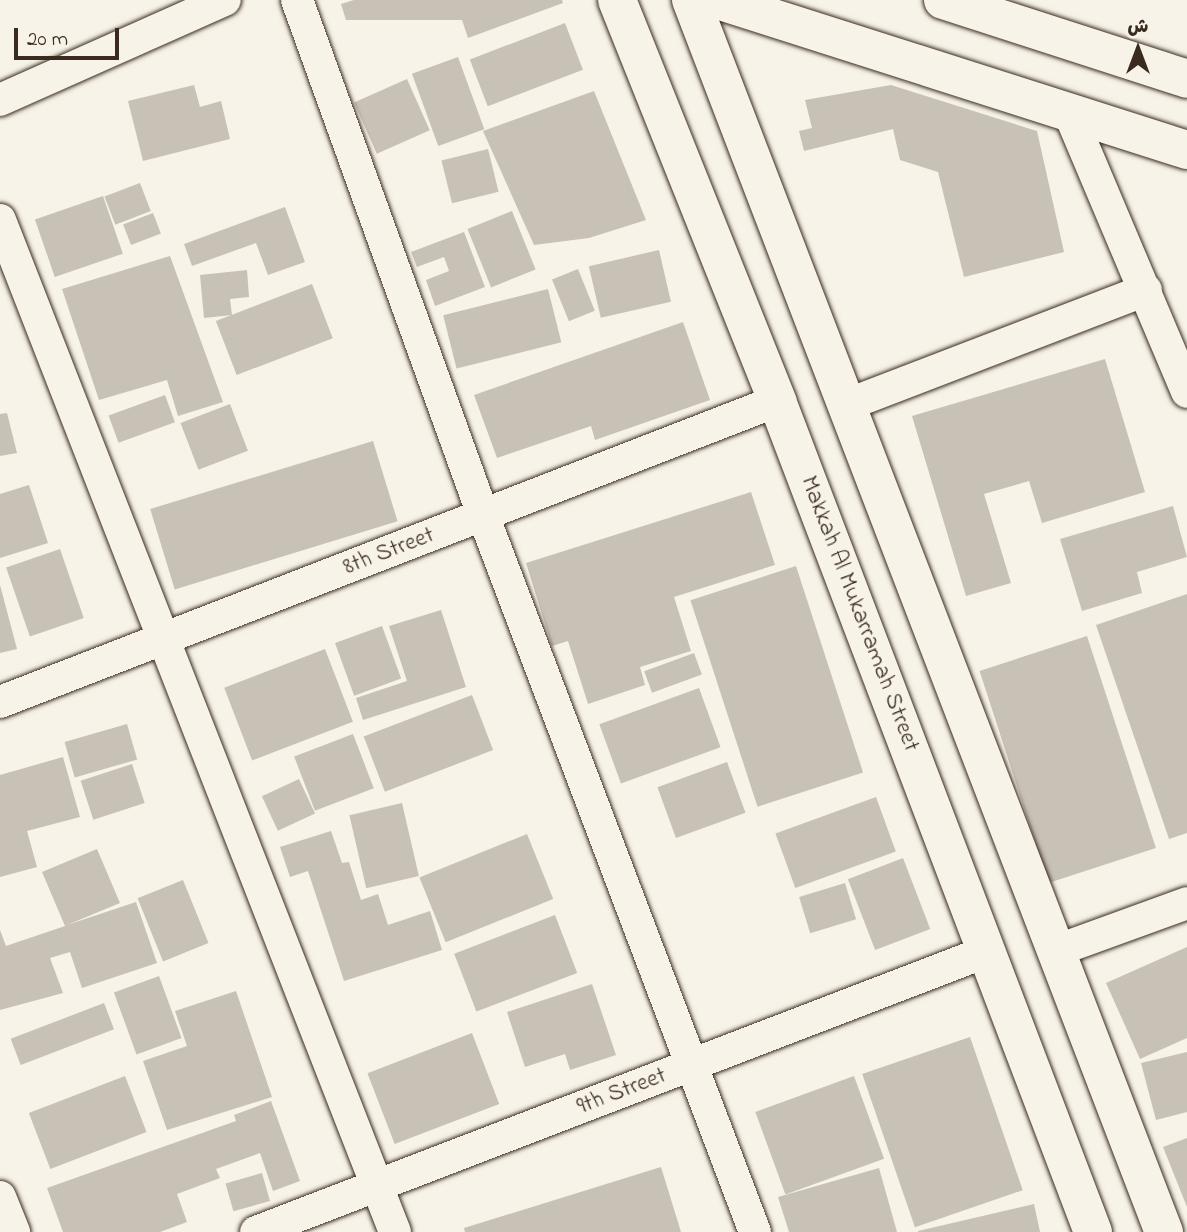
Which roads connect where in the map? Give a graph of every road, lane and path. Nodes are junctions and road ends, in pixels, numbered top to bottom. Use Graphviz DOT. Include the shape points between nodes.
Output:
graph roads {
  1 [pos="225,0"];
  2 [pos="297,0"];
  3 [pos="617,0"];
  4 [pos="691,0"];
  5 [pos="717,0"];
  6 [pos="948,1"];
  7 [pos="1187,79"];
  8 [pos="0,100"];
  9 [pos="1068,110"];
  10 [pos="1187,150"];
  11 [pos="0,220"];
  12 [pos="1146,290"];
  13 [pos="1187,392"];
  14 [pos="777,401"];
  15 [pos="849,404"];
  16 [pos="483,515"];
  17 [pos="160,640"];
  18 [pos="0,702"];
  19 [pos="1187,903"];
  20 [pos="1058,950"];
  21 [pos="988,951"];
  22 [pos="692,1065"];
  23 [pos="378,1185"];
  24 [pos="0,1197"];
  25 [pos="14,1232"];
  26 [pos="256,1232"];
  27 [pos="395,1232"];
  28 [pos="755,1232"];
  29 [pos="1093,1232"];
  30 [pos="1164,1232"];
  1 -- 8 [label="street"];
  2 -- 16 [label="street"];
  3 -- 14 [label="main road, Makkah Al Mukarramah Street"];
  4 -- 15 [label="main road"];
  5 -- 9 [label="main road"];
  6 -- 7 [label="main road"];
  9 -- 10 [label="main road"];
  9 -- 12 [label="street"];
  11 -- 17 [label="street"];
  12 -- 13 [label="street"];
  12 -- 15 [label="street"];
  14 -- 16 [label="street, 8th Street"];
  14 -- 21 [label="main road, Makkah Al Mukarramah Street"];
  15 -- 20 [label="main road"];
  16 -- 17 [label="street, 8th Street"];
  16 -- 22 [label="street"];
  17 -- 18 [label="street, 8th Street"];
  17 -- 23 [label="street"];
  19 -- 20 [label="street"];
  20 -- 30 [label="main road"];
  21 -- 22 [label="street, 9th Street"];
  21 -- 29 [label="main road, Makkah Al Mukarramah Street"];
  22 -- 23 [label="street, 9th Street"];
  22 -- 28 [label="street"];
  23 -- 26 [label="street, 9th Street"];
  23 -- 27 [label="street"];
  24 -- 25 [label="street"];
}
